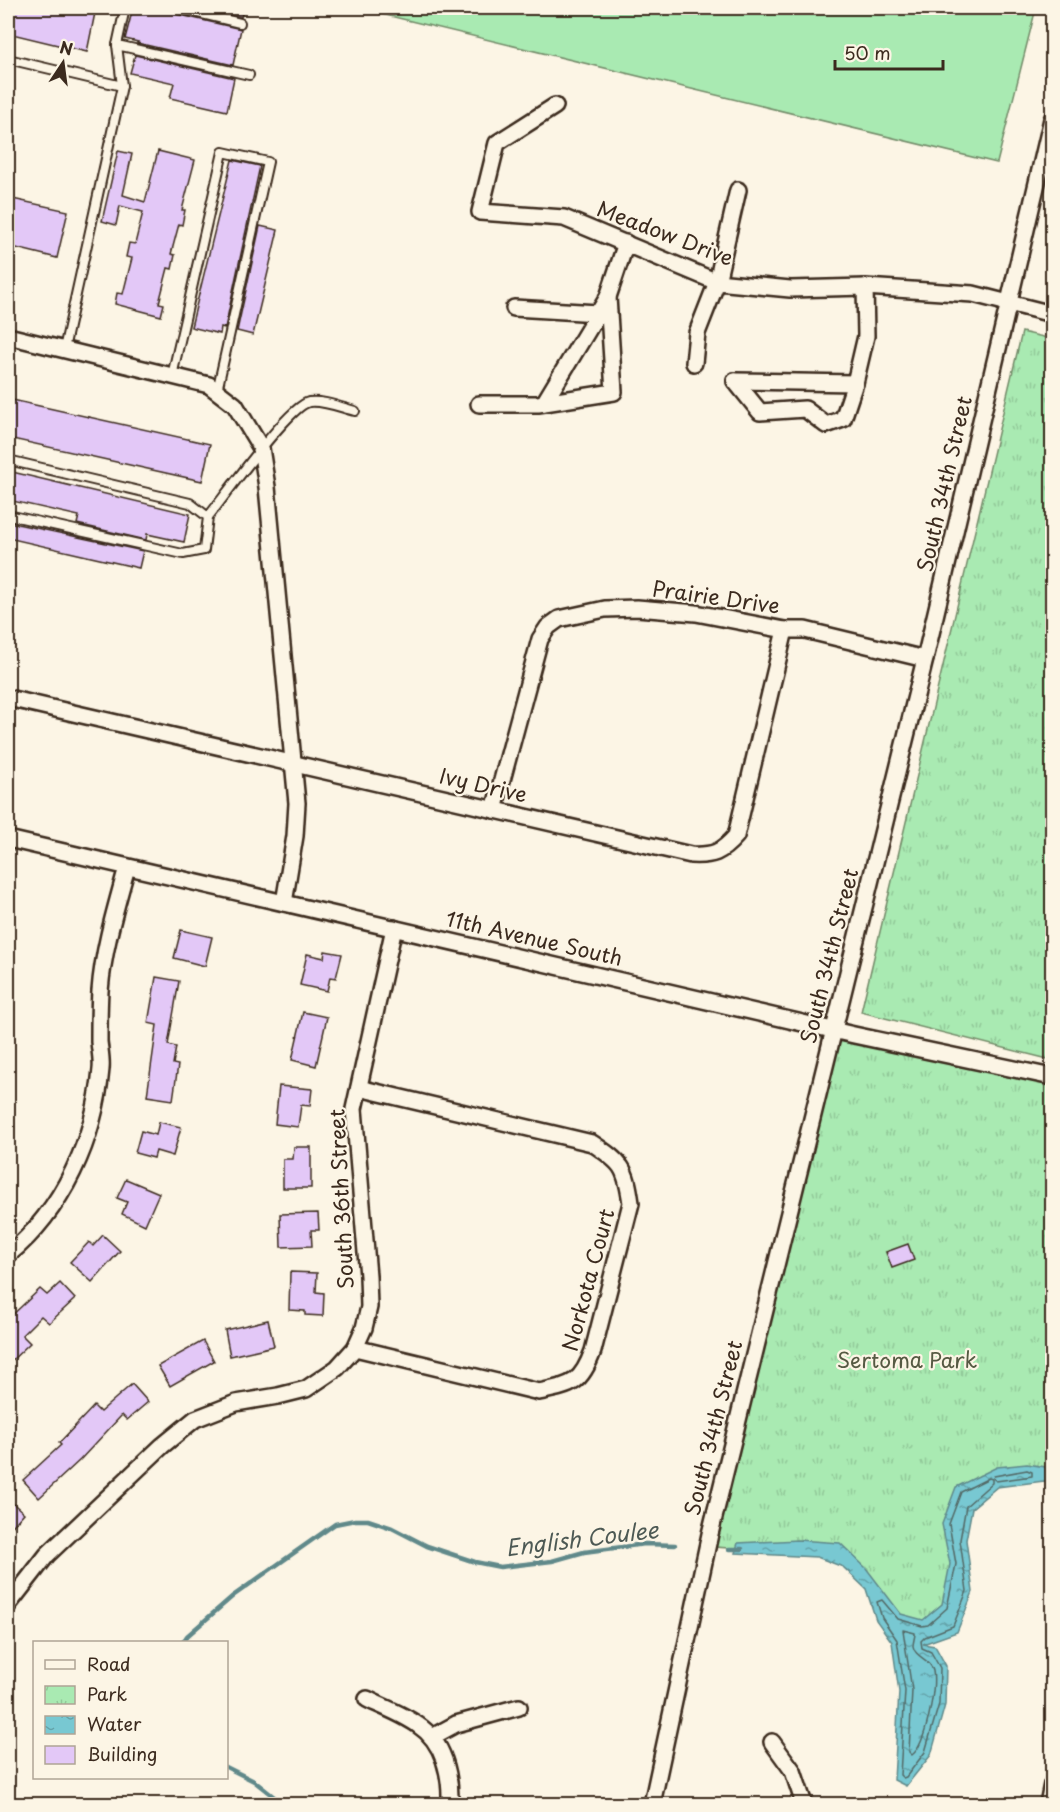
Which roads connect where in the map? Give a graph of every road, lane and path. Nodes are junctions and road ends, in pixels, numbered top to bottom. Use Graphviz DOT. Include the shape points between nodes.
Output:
graph roads {
  1 [pos="126,8"];
  2 [pos="177,8"];
  3 [pos="240,23"];
  4 [pos="117,45"];
  5 [pos="8,59"];
  6 [pos="249,75"];
  7 [pos="122,86"];
  8 [pos="555,106"];
  9 [pos="1053,119"];
  10 [pos="738,190"];
  11 [pos="626,243"];
  12 [pos="717,282"];
  13 [pos="865,287"];
  14 [pos="608,297"];
  15 [pos="1009,304"];
  16 [pos="514,308"];
  17 [pos="598,313"];
  18 [pos="1053,314"];
  19 [pos="8,336"];
  20 [pos="64,349"];
  21 [pos="693,363"];
  22 [pos="172,376"];
  23 [pos="855,383"];
  24 [pos="217,391"];
  25 [pos="544,403"];
  26 [pos="478,404"];
  27 [pos="355,411"];
  28 [pos="261,448"];
  29 [pos="8,460"];
  30 [pos="8,514"];
  31 [pos="208,517"];
  32 [pos="785,630"];
  33 [pos="925,659"];
  34 [pos="8,698"];
  35 [pos="292,763"];
  36 [pos="494,810"];
  37 [pos="8,839"];
  38 [pos="127,867"];
  39 [pos="284,903"];
  40 [pos="394,928"];
  41 [pos="832,1030"];
  42 [pos="1053,1077"];
  43 [pos="359,1088"];
  44 [pos="8,1255"];
  45 [pos="355,1348"];
  46 [pos="8,1605"];
  47 [pos="367,1699"];
  48 [pos="519,1707"];
  49 [pos="432,1737"];
  50 [pos="772,1742"];
  51 [pos="1053,1784"];
  52 [pos="450,1804"];
  53 [pos="652,1804"];
  54 [pos="804,1804"];
  55 [pos="1048,1804"];
  1 -- 4 [label="lane"];
  2 -- 3 [label="lane"];
  4 -- 6 [label="lane"];
  4 -- 7 [label="lane"];
  5 -- 7 [label="lane"];
  7 -- 20 [label="lane"];
  8 -- 11 [label="street, Meadow Drive" via="497,143 480,212 564,218"];
  9 -- 15 [label="street, South 34th Street"];
  10 -- 12 [label="street"];
  11 -- 12 [label="street, Meadow Drive"];
  11 -- 14 [label="street"];
  12 -- 13 [label="street, Meadow Drive" via="790,289"];
  12 -- 21 [label="street" via="697,333"];
  13 -- 15 [label="street, Meadow Drive" via="973,294"];
  13 -- 23 [label="street" via="866,336"];
  14 -- 17 [label="street"];
  14 -- 25 [label="street" via="614,392"];
  15 -- 18 [label="street, Meadow Drive"];
  15 -- 33 [label="street, South 34th Street"];
  16 -- 17 [label="street"];
  17 -- 25 [label="street"];
  19 -- 20 [label="street"];
  20 -- 22 [label="street"];
  22 -- 24 [label="street" via="209,385"];
  22 -- 24 [label="lane" via="223,152 268,162"];
  23 -- 23 [label="street" via="735,381 760,412 805,409 826,425 843,419"];
  24 -- 28 [label="street" via="235,405"];
  25 -- 26 [label="street"];
  27 -- 28 [label="lane" via="308,402 298,407"];
  28 -- 31 [label="lane"];
  28 -- 35 [label="street"];
  29 -- 31 [label="lane" via="190,503"];
  30 -- 31 [label="lane" via="183,554 204,550"];
  32 -- 33 [label="street, Prairie Drive" via="805,630"];
  32 -- 36 [label="street, Prairie Drive" via="664,609 605,609 559,619 540,639"];
  32 -- 36 [label="street, Ivy Drive" via="741,821 736,836 726,847 710,856 691,855"];
  33 -- 41 [label="street, South 34th Street"];
  34 -- 35 [label="street, Ivy Drive"];
  35 -- 36 [label="street, Ivy Drive"];
  35 -- 39 [label="street" via="297,803"];
  37 -- 38 [label="street, 11th Avenue South"];
  38 -- 39 [label="street, 11th Avenue South"];
  38 -- 44 [label="street" via="100,989 101,1065 91,1125 77,1165 60,1195 39,1224"];
  39 -- 40 [label="street, 11th Avenue South"];
  40 -- 41 [label="street, 11th Avenue South"];
  40 -- 43 [label="street, South 36th Street"];
  41 -- 42 [label="street, 11th Avenue South"];
  41 -- 53 [label="street, South 34th Street" via="706,1548"];
  43 -- 45 [label="street, South 36th Street" via="354,1109 369,1307"];
  43 -- 45 [label="street, Norkota Court" via="592,1143 623,1168 632,1203 596,1341 585,1372 574,1381 539,1392"];
  45 -- 46 [label="street, South 36th Street" via="337,1368 306,1389 236,1403 195,1419 47,1555"];
  47 -- 49 [label="street" via="419,1725"];
  48 -- 49 [label="street" via="456,1724"];
  49 -- 52 [label="street" via="445,1760 451,1782"];
  50 -- 54 [label="street" via="793,1771"];
  51 -- 55 [label="street"];
}
